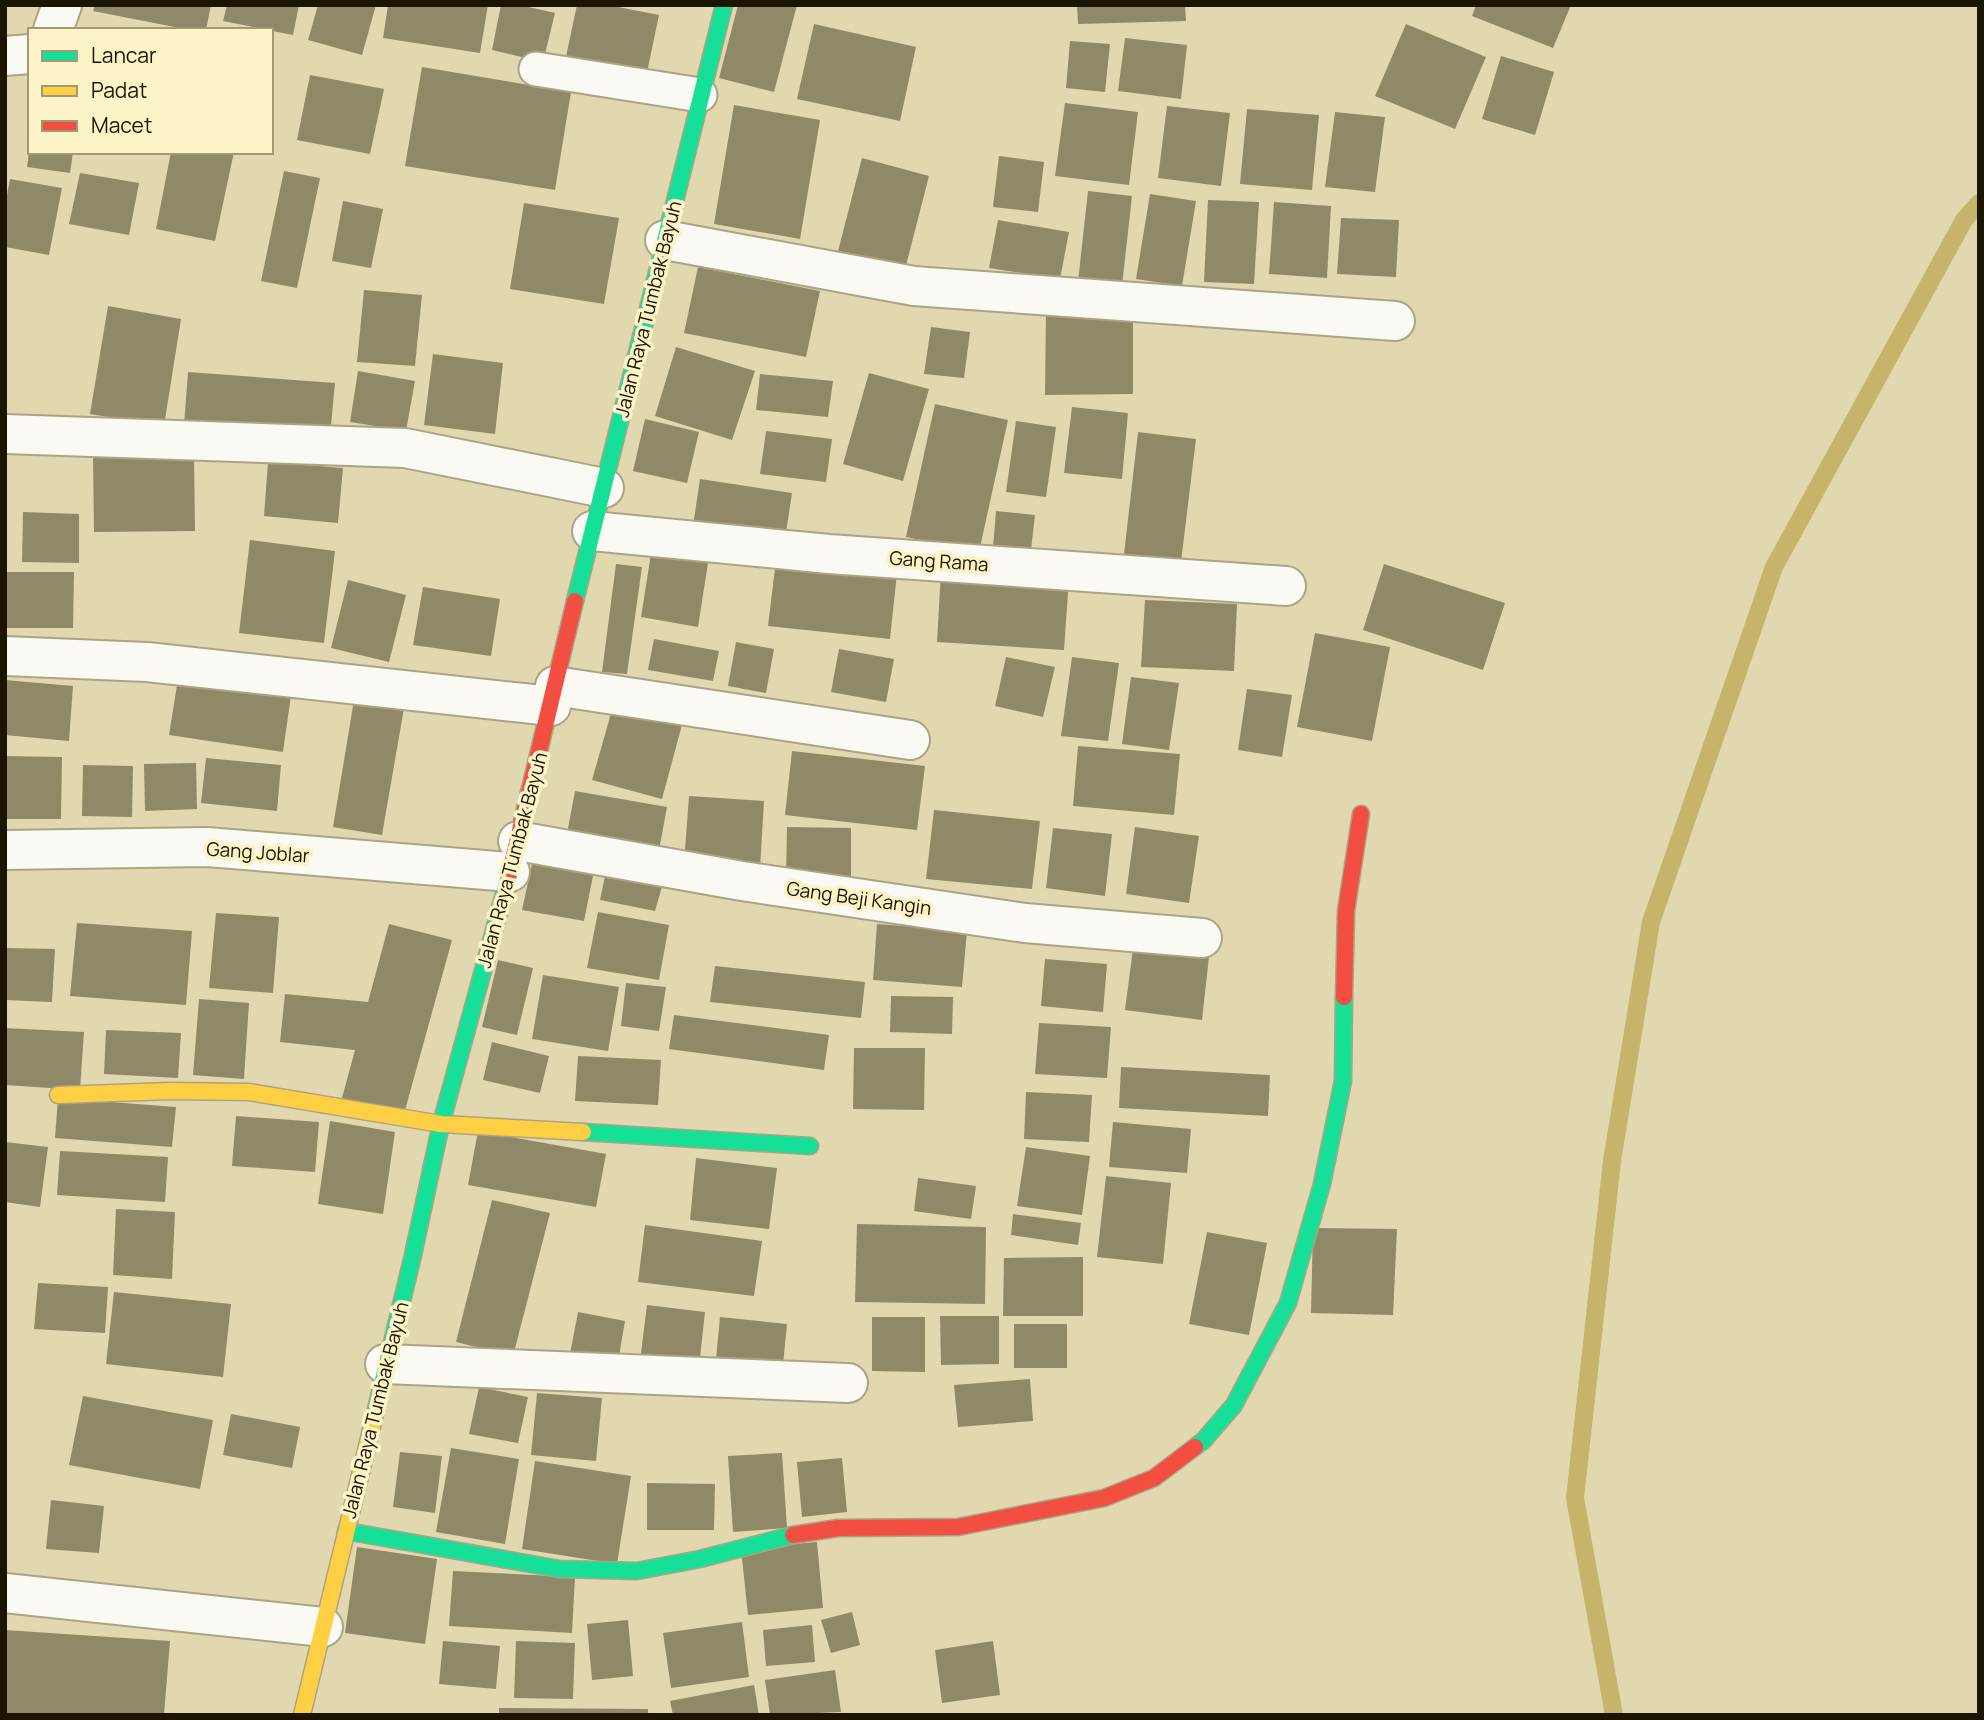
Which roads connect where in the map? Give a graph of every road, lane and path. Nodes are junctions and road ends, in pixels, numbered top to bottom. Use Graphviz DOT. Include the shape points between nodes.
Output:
graph roads {
  1 [pos="62,5"];
  2 [pos="724,5"];
  3 [pos="54,28"];
  4 [pos="28,54"];
  5 [pos="5,56"];
  6 [pos="536,69"];
  7 [pos="700,96"];
  8 [pos="665,240"];
  9 [pos="1395,321"];
  10 [pos="5,434"];
  11 [pos="604,488"];
  12 [pos="592,531"];
  13 [pos="1286,586"];
  14 [pos="5,656"];
  15 [pos="553,696"];
  16 [pos="910,740"];
  17 [pos="1361,814"];
  18 [pos="5,850"];
  19 [pos="514,857"];
  20 [pos="1202,938"];
  21 [pos="58,1095"];
  22 [pos="441,1124"];
  23 [pos="810,1146"];
  24 [pos="385,1364"];
  25 [pos="848,1383"];
  26 [pos="346,1531"];
  27 [pos="5,1593"];
  28 [pos="323,1627"];
  29 [pos="302,1715"];
  1 -- 3 [label="street"];
  2 -- 7 [label="street, Jalan Raya Tumbak Bayuh"];
  4 -- 5 [label="street"];
  6 -- 7 [label="lane"];
  7 -- 8 [label="street, Jalan Raya Tumbak Bayuh"];
  8 -- 9 [label="street" via="914,286"];
  8 -- 11 [label="street, Jalan Raya Tumbak Bayuh"];
  10 -- 11 [label="street" via="405,448"];
  11 -- 12 [label="street, Jalan Raya Tumbak Bayuh"];
  12 -- 13 [label="street, Gang Rama" via="829,554"];
  12 -- 15 [label="street, Jalan Raya Tumbak Bayuh"];
  14 -- 15 [label="street" via="147,662"];
  15 -- 16 [label="street"];
  15 -- 19 [label="street, Jalan Raya Tumbak Bayuh"];
  17 -- 26 [label="street" via="1346,911 1343,1081 1322,1185 1288,1303 1234,1405 1204,1440 1154,1478 1104,1498 958,1527 838,1528 778,1537 638,1571 559,1569"];
  18 -- 19 [label="street, Gang Joblar" via="206,847"];
  19 -- 20 [label="street, Gang Beji Kangin" via="742,881 1025,923"];
  19 -- 22 [label="street, Jalan Raya Tumbak Bayuh"];
  21 -- 22 [label="street" via="249,1092"];
  22 -- 23 [label="street"];
  22 -- 24 [label="street, Jalan Raya Tumbak Bayuh"];
  24 -- 25 [label="street"];
  24 -- 26 [label="street, Jalan Raya Tumbak Bayuh"];
  26 -- 28 [label="street, Jalan Raya Tumbak Bayuh"];
  27 -- 28 [label="street"];
  28 -- 29 [label="street, Jalan Raya Tumbak Bayuh"];
}
